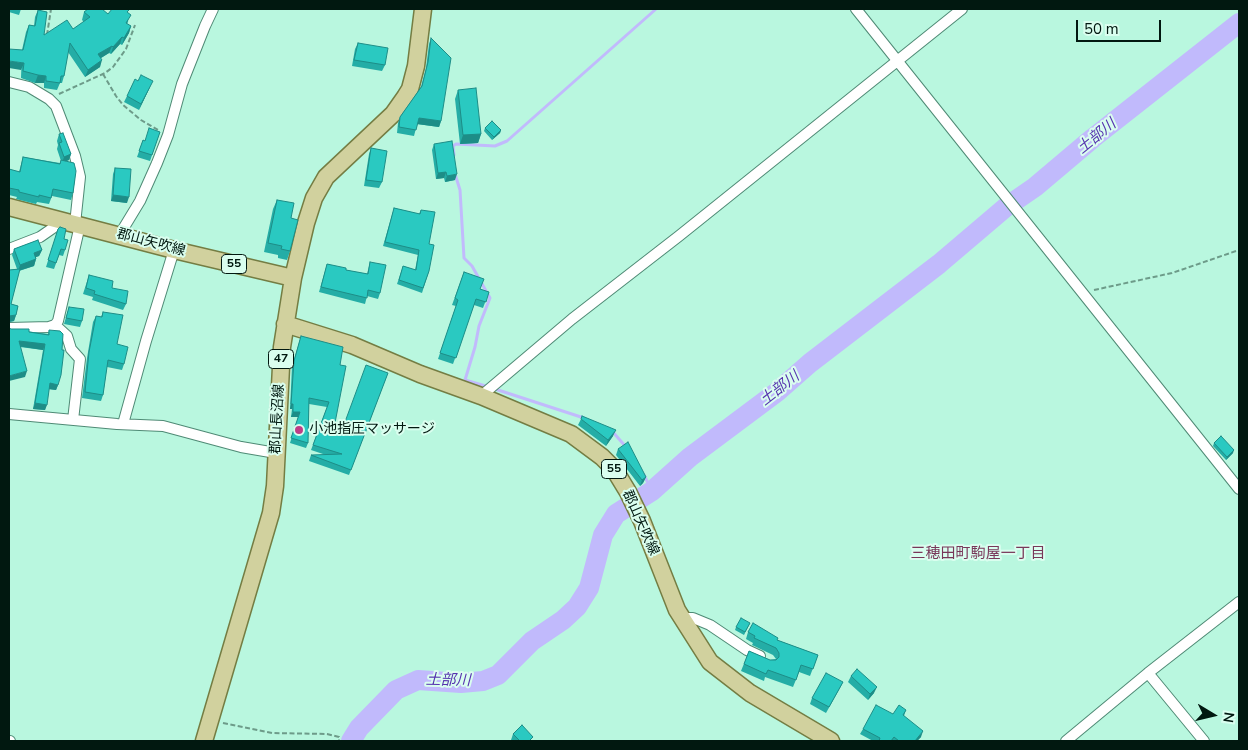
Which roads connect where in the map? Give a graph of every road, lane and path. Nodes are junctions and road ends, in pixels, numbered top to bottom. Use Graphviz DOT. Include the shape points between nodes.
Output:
graph roads {
  1 [pos="51,9"];
  2 [pos="213,9"];
  3 [pos="424,9"];
  4 [pos="856,9"];
  5 [pos="962,9"];
  6 [pos="134,25"];
  7 [pos="47,37"];
  8 [pos="898,61"];
  9 [pos="103,74"];
  10 [pos="9,82"];
  11 [pos="51,100"];
  12 [pos="168,135"];
  13 [pos="9,207"];
  14 [pos="72,223"];
  15 [pos="120,234"];
  16 [pos="9,249"];
  17 [pos="174,250"];
  18 [pos="1239,250"];
  19 [pos="293,278"];
  20 [pos="1084,294"];
  21 [pos="285,324"];
  22 [pos="55,325"];
  23 [pos="9,328"];
  24 [pos="481,396"];
  25 [pos="9,414"];
  26 [pos="73,420"];
  27 [pos="123,424"];
  28 [pos="276,453"];
  29 [pos="1239,490"];
  30 [pos="1239,602"];
  31 [pos="682,618"];
  32 [pos="770,661"];
  33 [pos="1148,673"];
  34 [pos="211,720"];
  35 [pos="204,741"];
  36 [pos="340,741"];
  37 [pos="831,741"];
  38 [pos="1066,741"];
  39 [pos="1204,741"];
  1 -- 7 [label="path"];
  2 -- 12 [label="street" via="182,84"];
  3 -- 19 [label="main road, 郡山長沼線 / 47" via="410,89 393,114 320,186 306,223"];
  4 -- 8 [label="street"];
  5 -- 8 [label="street"];
  6 -- 9 [label="path" via="126,49 113,67"];
  8 -- 20 [label="street"];
  8 -- 24 [label="street" via="572,319"];
  9 -- 11 [label="path"];
  9 -- 12 [label="path" via="123,105"];
  10 -- 11 [label="street"];
  11 -- 14 [label="street" via="59,112 78,164 80,182"];
  12 -- 15 [label="street" via="140,201"];
  13 -- 14 [label="main road, 郡山矢吹線 / 55"];
  14 -- 15 [label="main road, 郡山矢吹線 / 55"];
  14 -- 16 [label="street"];
  14 -- 22 [label="street"];
  15 -- 17 [label="main road, 郡山矢吹線 / 55"];
  17 -- 19 [label="main road, 郡山矢吹線 / 55"];
  17 -- 27 [label="street"];
  18 -- 20 [label="path" via="1172,273"];
  19 -- 21 [label="main road, 郡山長沼線 / 47"];
  20 -- 29 [label="street"];
  21 -- 24 [label="main road, 郡山矢吹線 / 55" via="352,345"];
  21 -- 28 [label="main road, 郡山長沼線 / 47"];
  22 -- 23 [label="street"];
  22 -- 26 [label="street" via="67,336 71,349 80,359"];
  24 -- 31 [label="main road, 郡山矢吹線 / 55" via="570,434 614,469 642,521"];
  25 -- 26 [label="street"];
  26 -- 27 [label="street"];
  27 -- 28 [label="street" via="163,426"];
  28 -- 34 [label="main road, 郡山長沼線 / 47" via="271,513"];
  30 -- 33 [label="street"];
  31 -- 32 [label="street" via="710,624 747,650"];
  31 -- 37 [label="main road, 郡山矢吹線 / 55" via="710,662 750,693"];
  33 -- 38 [label="street"];
  33 -- 39 [label="street"];
  34 -- 35 [label="main road, 郡山長沼線 / 47"];
  34 -- 36 [label="path" via="272,733 327,734 339,737"];
}
